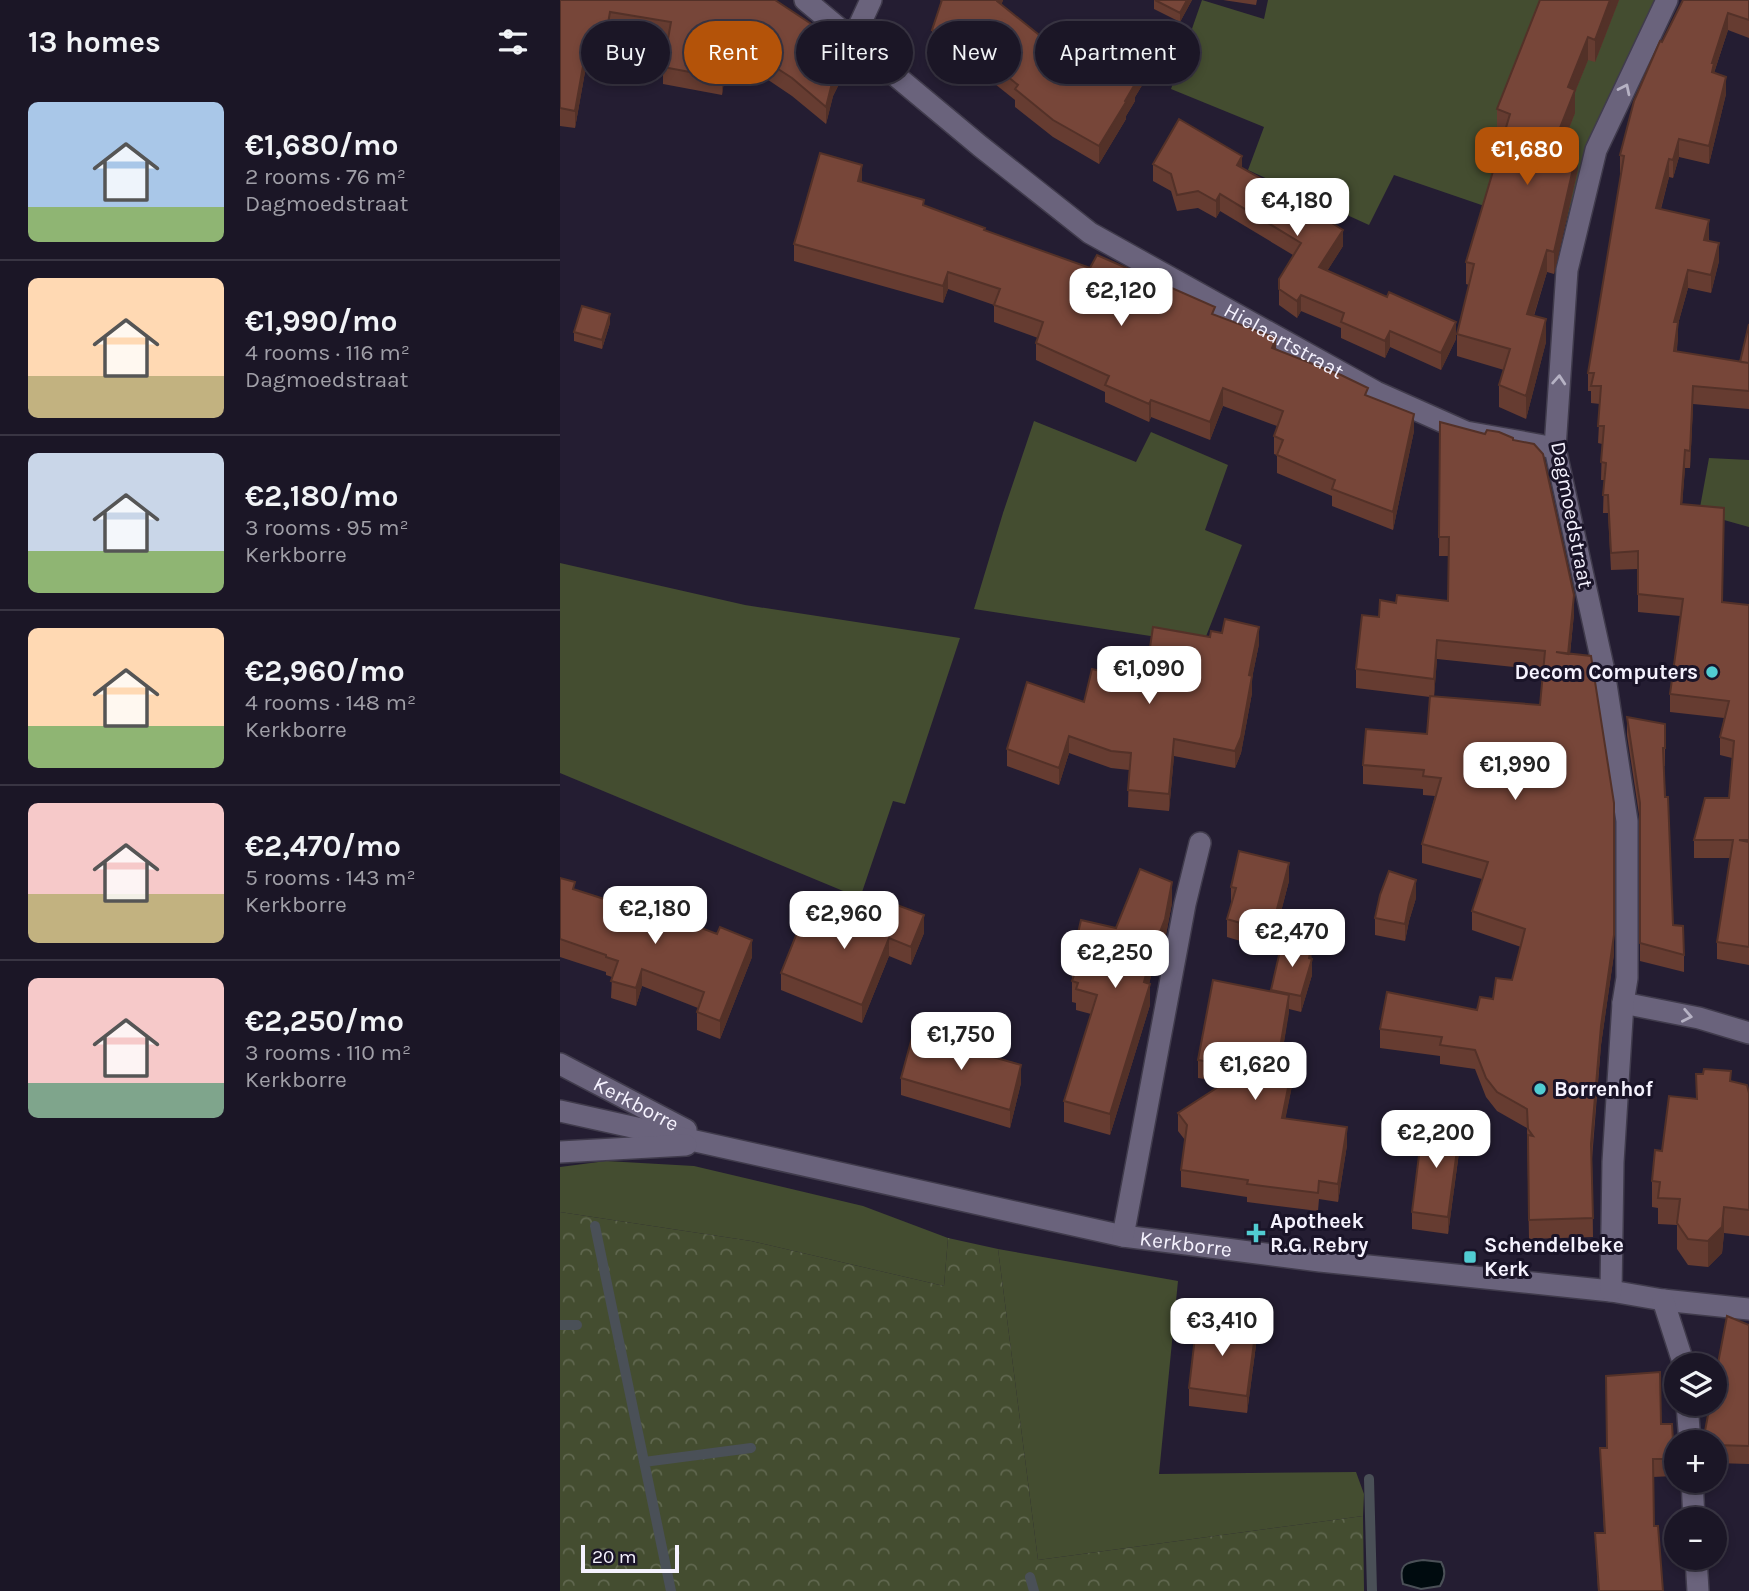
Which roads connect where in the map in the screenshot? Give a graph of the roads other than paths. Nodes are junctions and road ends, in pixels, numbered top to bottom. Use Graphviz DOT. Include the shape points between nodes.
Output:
graph roads {
  1 [pos="805,0"];
  2 [pos="871,0"];
  3 [pos="1667,0"];
  4 [pos="831,21"];
  5 [pos="861,21"];
  6 [pos="906,84"];
  7 [pos="1555,448"];
  8 [pos="1200,843"];
  9 [pos="1623,1003"];
  10 [pos="1749,1033"];
  11 [pos="560,1064"];
  12 [pos="560,1111"];
  13 [pos="713,1143"];
  14 [pos="560,1153"];
  15 [pos="1123,1236"];
  16 [pos="1611,1292"];
  17 [pos="1663,1300"];
  18 [pos="1749,1309"];
  19 [pos="1680,1353"];
  20 [pos="1697,1570"];
  21 [pos="1698,1591"];
  1 -- 4 [label="street, Hielaartstraat"];
  2 -- 5 [label="street"];
  7 -- 3 [label="street, Dagmoedstraat, one-way" via="1567,270 1596,150"];
  6 -- 7 [label="street, Hielaartstraat" via="1090,233 1376,392 1466,432"];
  7 -- 9 [label="street, Dagmoedstraat" via="1604,671 1626,821 1628,978"];
  8 -- 15 [label="street, Kerkborre"];
  9 -- 10 [label="street, one-way"];
  9 -- 16 [label="street, Dagmoedstraat"];
  11 -- 13 [label="street, Kerkborre"];
  12 -- 13 [label="street, Kerkborre"];
  13 -- 14 [label="street, Kerkborre"];
  13 -- 15 [label="street, Kerkborre"];
  15 -- 16 [label="street, Kerkborre"];
  16 -- 17 [label="street, Kerkborre"];
  17 -- 18 [label="street, Kerkborre"];
  17 -- 19 [label="street"];
  20 -- 21 [label="street"];
}
